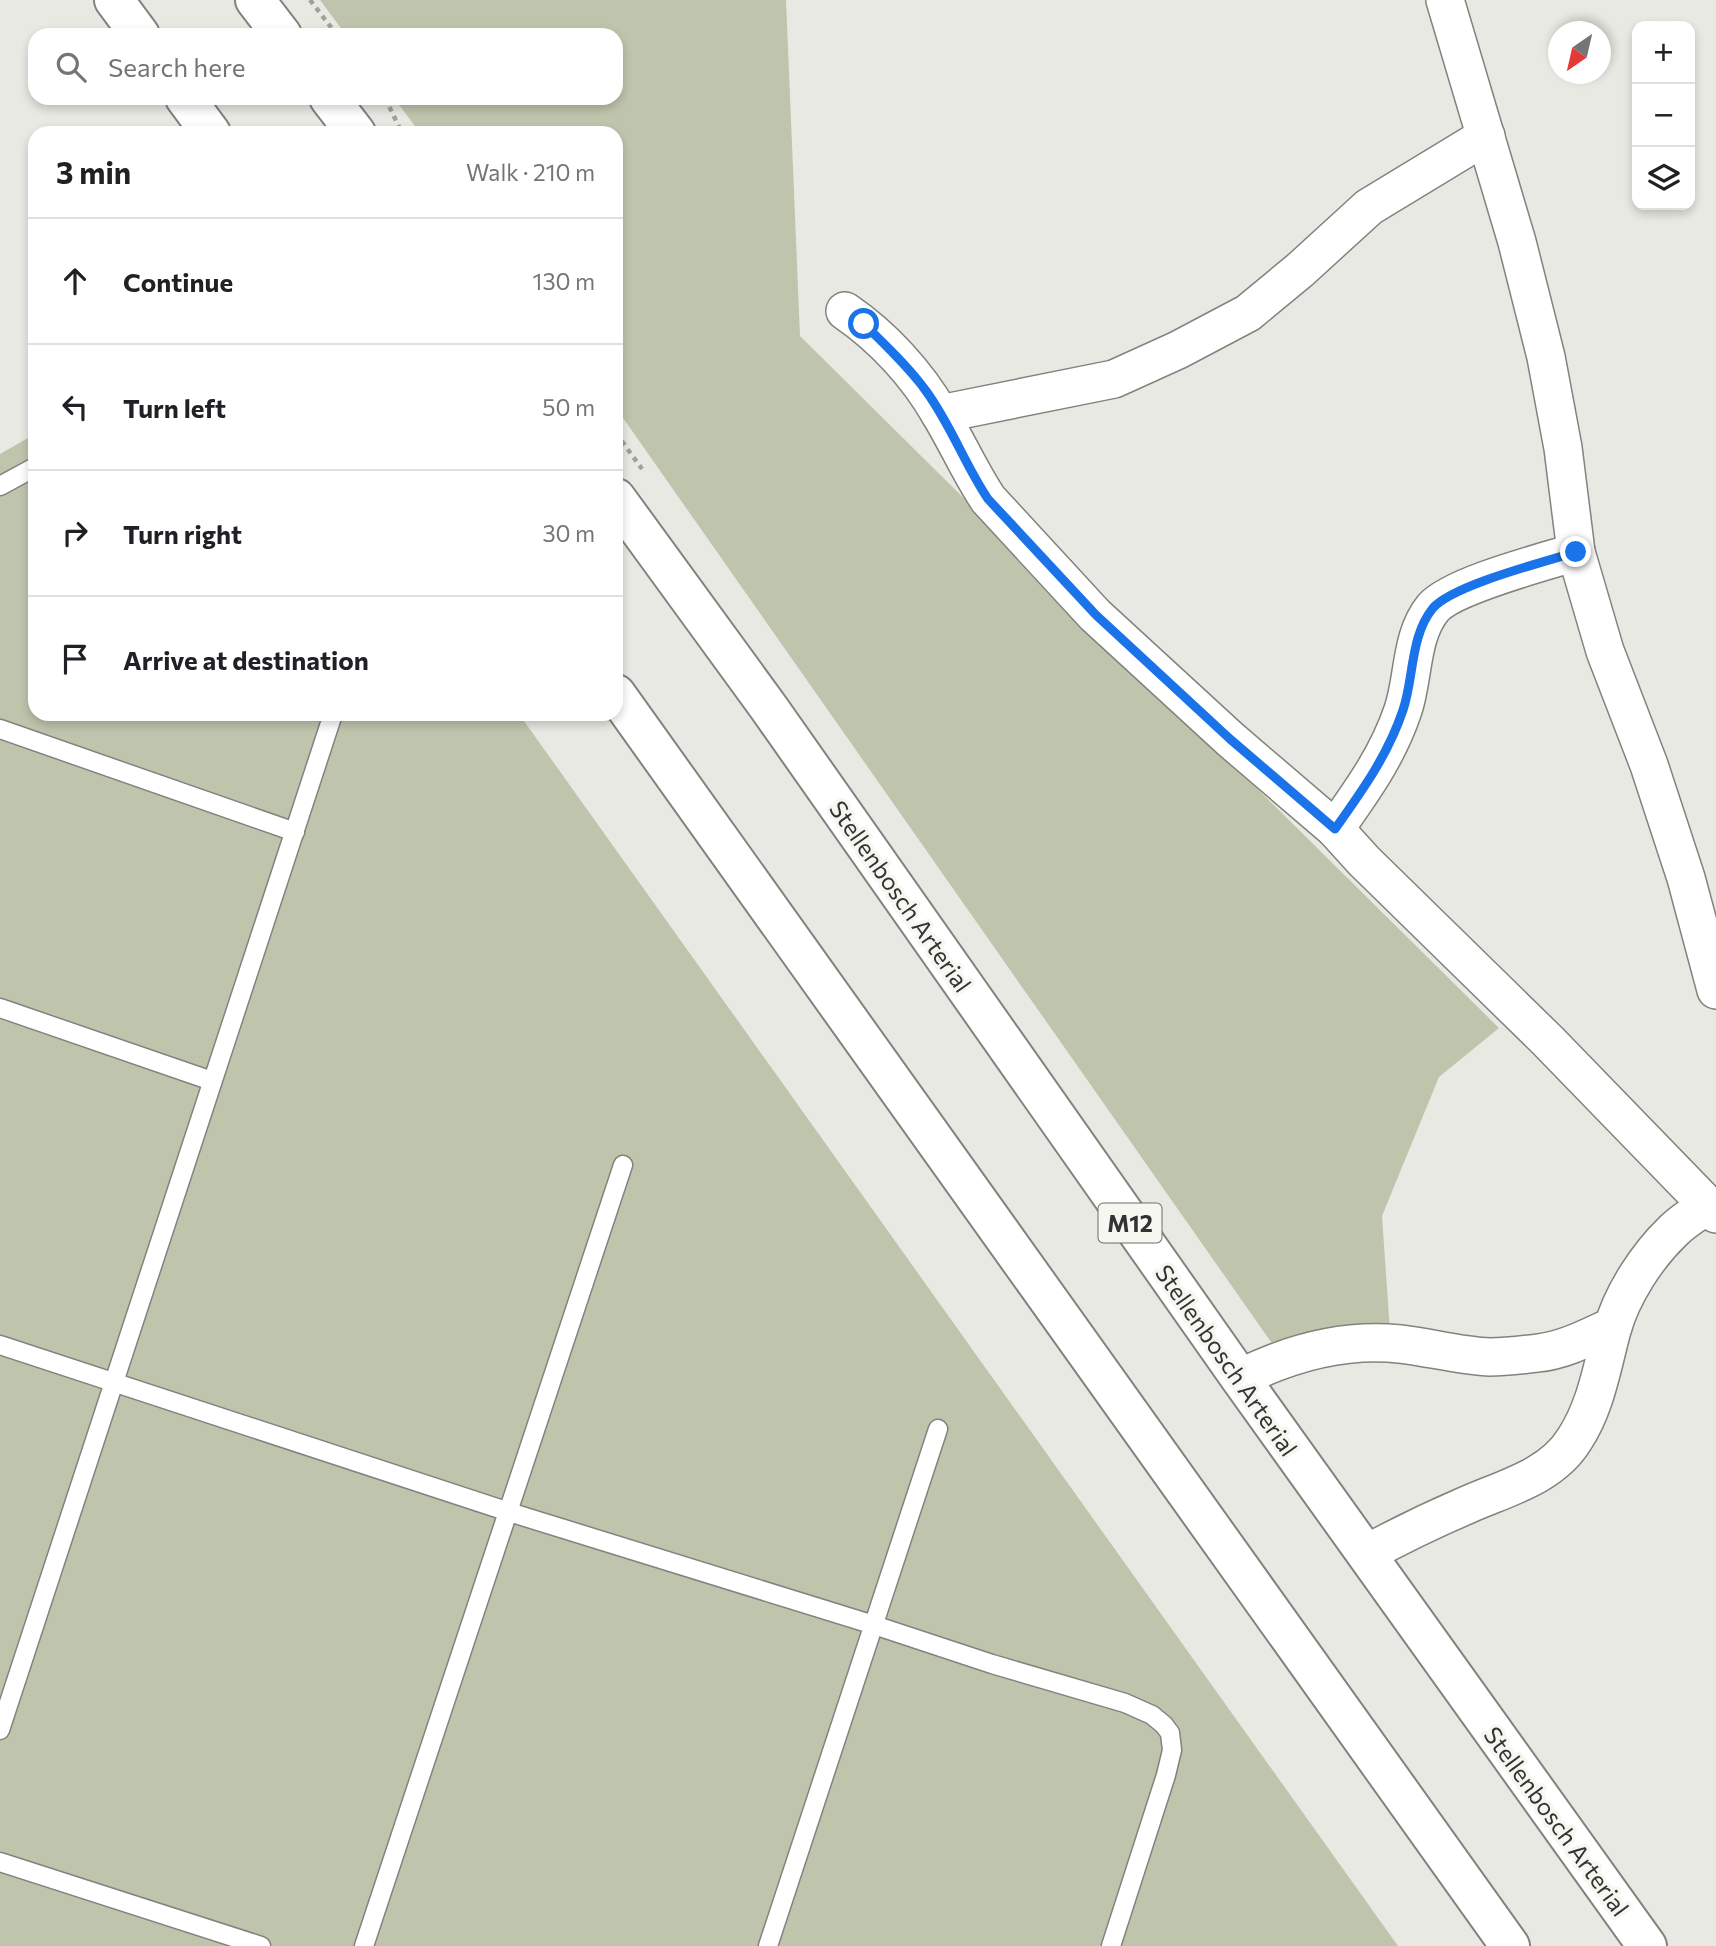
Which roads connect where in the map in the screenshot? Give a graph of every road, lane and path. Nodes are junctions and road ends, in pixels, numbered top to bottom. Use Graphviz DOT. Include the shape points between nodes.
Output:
graph roads {
  1 [pos="114,0"];
  2 [pos="256,0"];
  3 [pos="310,0"];
  4 [pos="1445,0"];
  5 [pos="135,28"];
  6 [pos="277,28"];
  7 [pos="332,28"];
  8 [pos="191,105"];
  9 [pos="334,105"];
  10 [pos="388,105"];
  11 [pos="206,126"];
  12 [pos="351,126"];
  13 [pos="399,126"];
  14 [pos="1486,136"];
  15 [pos="845,311"];
  16 [pos="940,414"];
  17 [pos="28,471"];
  18 [pos="0,486"];
  19 [pos="623,508"];
  20 [pos="1576,552"];
  21 [pos="623,704"];
  22 [pos="331,721"];
  23 [pos="0,729"];
  24 [pos="1335,829"];
  25 [pos="296,832"];
  26 [pos="1716,990"];
  27 [pos="0,1008"];
  28 [pos="212,1081"];
  29 [pos="623,1165"];
  30 [pos="1712,1210"];
  31 [pos="1613,1326"];
  32 [pos="0,1345"];
  33 [pos="1240,1378"];
  34 [pos="115,1383"];
  35 [pos="938,1429"];
  36 [pos="509,1513"];
  37 [pos="1366,1554"];
  38 [pos="874,1625"];
  39 [pos="0,1730"];
  40 [pos="0,1862"];
  41 [pos="261,1946"];
  42 [pos="364,1946"];
  43 [pos="768,1946"];
  44 [pos="1111,1946"];
  45 [pos="1510,1946"];
  46 [pos="1647,1946"];
  1 -- 5 [label="main road"];
  2 -- 6 [label="main road"];
  3 -- 7 [label="path"];
  4 -- 14 [label="street"];
  8 -- 11 [label="main road"];
  9 -- 12 [label="main road"];
  10 -- 13 [label="path"];
  14 -- 16 [label="street" via="1369,208 1248,313 1178,350 1115,379"];
  14 -- 20 [label="street" via="1546,357"];
  15 -- 16 [label="street" via="906,366"];
  16 -- 24 [label="street" via="988,499 1096,615"];
  17 -- 18 [label="lane"];
  19 -- 33 [label="main road, Stellenbosch Arterial / M12"];
  20 -- 24 [label="street" via="1467,587 1434,608 1417,644 1404,708 1384,757"];
  20 -- 26 [label="street" via="1605,651 1686,878"];
  21 -- 45 [label="main road"];
  22 -- 25 [label="lane"];
  23 -- 25 [label="lane"];
  24 -- 30 [label="street"];
  25 -- 28 [label="lane"];
  27 -- 28 [label="lane"];
  28 -- 34 [label="lane"];
  29 -- 36 [label="lane"];
  30 -- 31 [label="street" via="1674,1230 1647,1262"];
  31 -- 33 [label="street" via="1569,1346 1489,1357 1398,1343 1354,1344 1295,1354"];
  31 -- 37 [label="street" via="1591,1407 1574,1441 1551,1465 1520,1484"];
  32 -- 34 [label="lane"];
  33 -- 37 [label="main road, Stellenbosch Arterial / M12"];
  34 -- 36 [label="lane"];
  34 -- 39 [label="lane"];
  35 -- 38 [label="lane"];
  36 -- 38 [label="lane"];
  36 -- 42 [label="lane"];
  37 -- 46 [label="main road, Stellenbosch Arterial / M12"];
  38 -- 43 [label="lane"];
  38 -- 44 [label="lane" via="1125,1703 1164,1724 1171,1750 1166,1775"];
  40 -- 41 [label="lane"];
}
